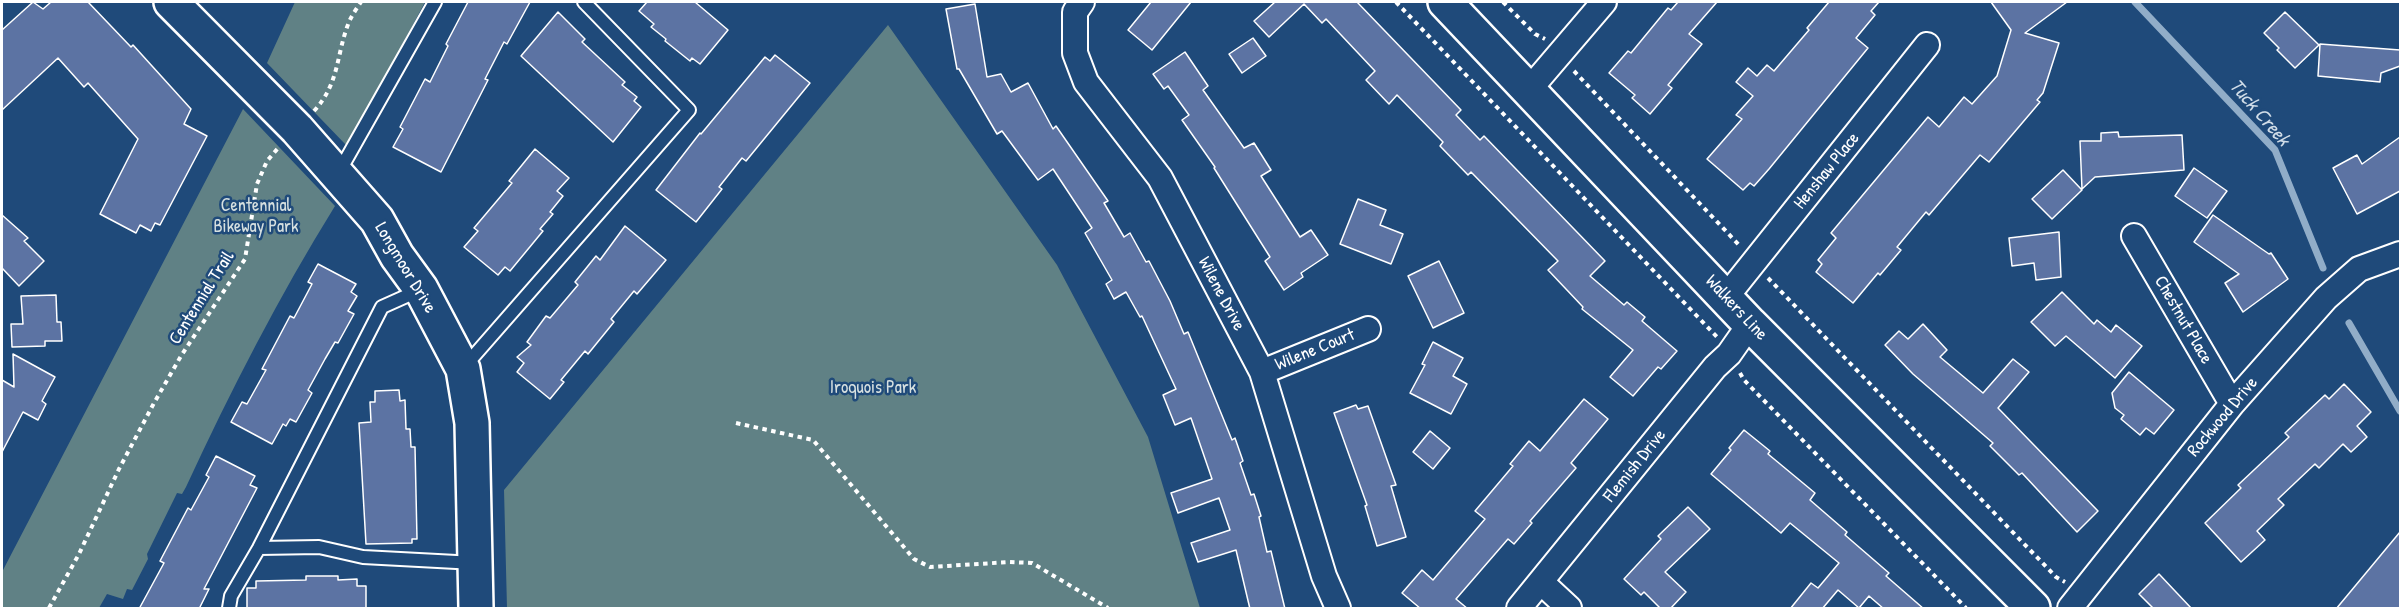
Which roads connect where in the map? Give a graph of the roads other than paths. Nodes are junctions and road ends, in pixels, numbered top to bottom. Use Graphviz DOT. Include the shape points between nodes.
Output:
graph roads {
  1 [pos="171,2"];
  2 [pos="435,2"];
  3 [pos="584,2"];
  4 [pos="1082,2"];
  5 [pos="1445,2"];
  6 [pos="1604,2"];
  7 [pos="1927,45"];
  8 [pos="1528,91"];
  9 [pos="338,173"];
  10 [pos="2134,236"];
  11 [pos="2400,254"];
  12 [pos="421,289"];
  13 [pos="1726,297"];
  14 [pos="1750,324"];
  15 [pos="1368,329"];
  16 [pos="463,369"];
  17 [pos="1262,372"];
  18 [pos="2232,405"];
  19 [pos="259,548"];
  20 [pos="476,563"];
  21 [pos="1541,582"];
  22 [pos="2076,599"];
  23 [pos="229,609"];
  24 [pos="476,609"];
  25 [pos="1338,609"];
  26 [pos="1519,609"];
  27 [pos="1569,609"];
  28 [pos="2032,609"];
  1 -- 9 [label="main road, Longmoor Drive"];
  2 -- 9 [label="lane"];
  3 -- 16 [label="lane" via="689,110"];
  4 -- 17 [label="street, Wilene Drive" via="1075,12 1075,53 1086,82 1160,178"];
  5 -- 8 [label="main road, Walkers Line"];
  6 -- 8 [label="street"];
  7 -- 13 [label="street, Henshaw Place"];
  8 -- 13 [label="main road, Walkers Line"];
  9 -- 12 [label="main road, Longmoor Drive" via="378,220"];
  10 -- 18 [label="street, Chestnut Place"];
  11 -- 18 [label="street, Rockwood Drive" via="2359,268 2326,298"];
  12 -- 16 [label="main road, Longmoor Drive"];
  12 -- 19 [label="lane" via="382,307"];
  13 -- 14 [label="main road, Walkers Line"];
  14 -- 21 [label="street, Flemish Drive"];
  14 -- 28 [label="main road, Walkers Line"];
  15 -- 17 [label="street, Wilene Court"];
  16 -- 20 [label="main road, Longmoor Drive" via="472,423"];
  17 -- 25 [label="street, Wilene Drive" via="1324,576"];
  18 -- 22 [label="street, Rockwood Drive"];
  19 -- 20 [label="lane" via="319,547 363,557"];
  19 -- 23 [label="lane" via="231,596"];
  20 -- 24 [label="main road, Longmoor Drive"];
  21 -- 26 [label="street, Flemish Drive"];
  21 -- 27 [label="street"];
}
